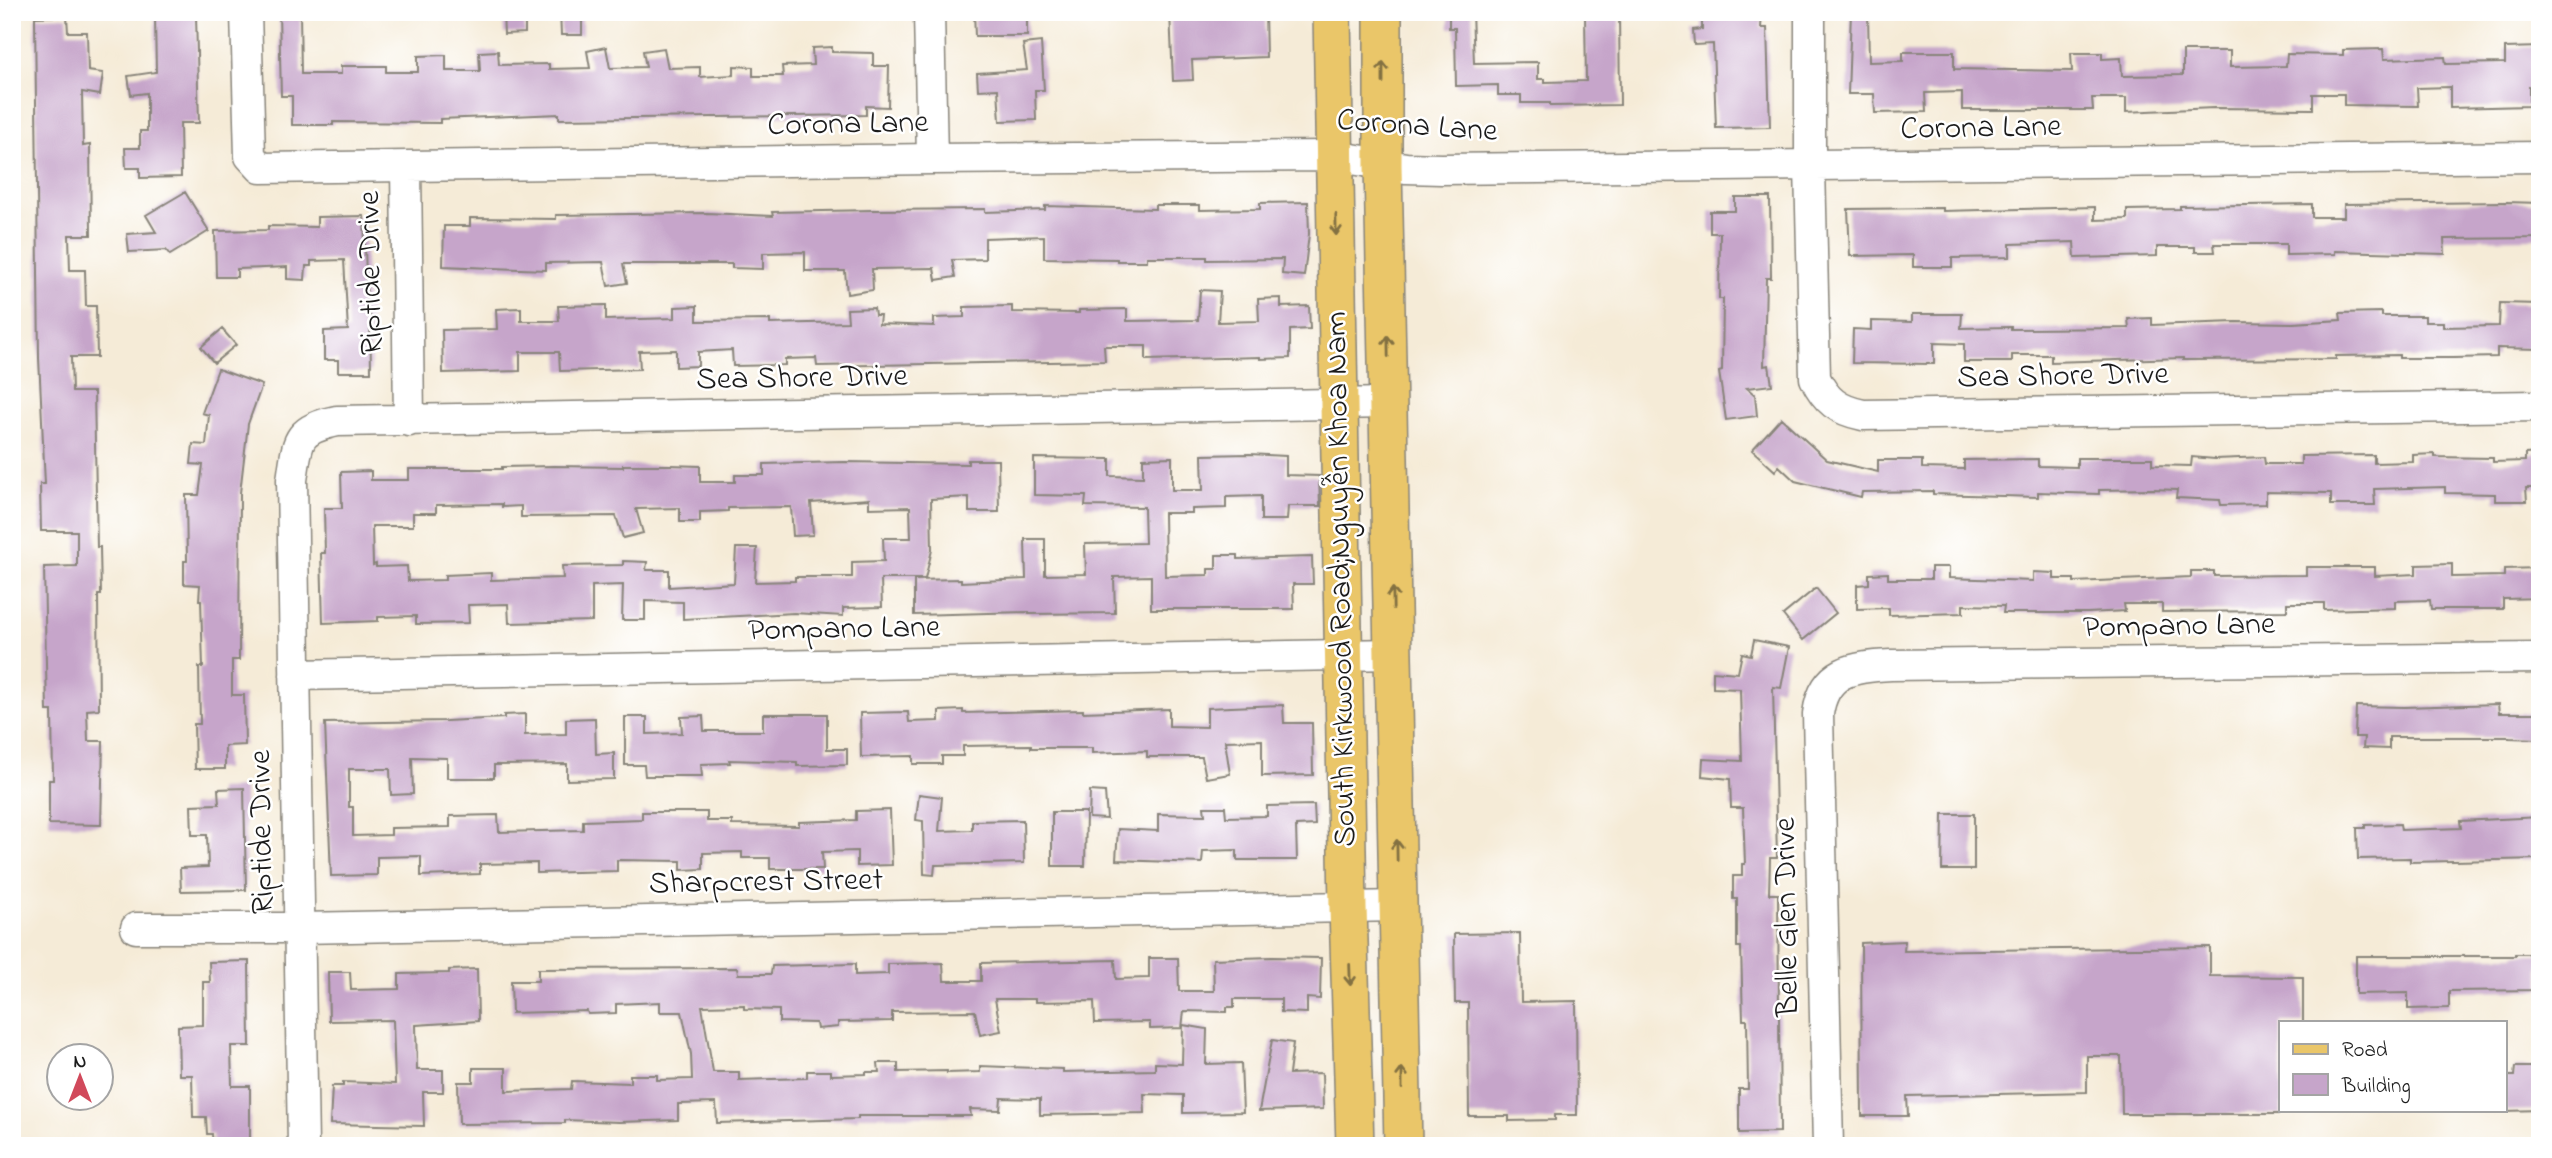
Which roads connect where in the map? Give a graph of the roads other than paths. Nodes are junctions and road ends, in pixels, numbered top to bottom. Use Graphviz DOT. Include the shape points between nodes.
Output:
graph roads {
  1 [pos="246,12"];
  2 [pos="929,12"];
  3 [pos="1332,12"];
  4 [pos="1383,12"];
  5 [pos="1810,12"];
  6 [pos="1335,156"];
  7 [pos="2540,157"];
  8 [pos="932,159"];
  9 [pos="1383,164"];
  10 [pos="1810,166"];
  11 [pos="406,167"];
  12 [pos="1389,403"];
  13 [pos="1338,404"];
  14 [pos="2540,406"];
  15 [pos="409,421"];
  16 [pos="293,517"];
  17 [pos="1394,654"];
  18 [pos="1344,655"];
  19 [pos="2540,658"];
  20 [pos="295,675"];
  21 [pos="1827,688"];
  22 [pos="1398,906"];
  23 [pos="1348,907"];
  24 [pos="136,928"];
  25 [pos="300,928"];
  26 [pos="303,1146"];
  27 [pos="1355,1146"];
  28 [pos="1403,1146"];
  29 [pos="1828,1146"];
  1 -- 11 [label="street, Corona Lane" via="250,156 261,169"];
  2 -- 8 [label="street"];
  3 -- 6 [label="main road, South Kirkwood Road;Nguyễn Khoa Nam"];
  9 -- 4 [label="main road, South Kirkwood Road;Nguyễn Khoa Nam, one-way"];
  5 -- 10 [label="street"];
  6 -- 8 [label="street, Corona Lane"];
  6 -- 9 [label="street, Corona Lane"];
  6 -- 13 [label="main road, South Kirkwood Road;Nguyễn Khoa Nam, one-way"];
  7 -- 10 [label="street, Corona Lane"];
  8 -- 11 [label="street, Corona Lane"];
  9 -- 10 [label="street, Corona Lane" via="1441,169"];
  12 -- 9 [label="main road, South Kirkwood Road;Nguyễn Khoa Nam, one-way"];
  10 -- 14 [label="street, Sea Shore Drive" via="1815,378 1829,401 1842,410 1863,415"];
  11 -- 15 [label="street, Riptide Drive"];
  12 -- 13 [label="street, Sea Shore Drive"];
  17 -- 12 [label="main road, South Kirkwood Road;Nguyễn Khoa Nam, one-way"];
  13 -- 15 [label="street, Sea Shore Drive"];
  13 -- 18 [label="main road, South Kirkwood Road;Nguyễn Khoa Nam"];
  15 -- 16 [label="street, Sea Shore Drive" via="337,421 314,426 298,443"];
  16 -- 20 [label="street, Riptide Drive"];
  17 -- 18 [label="street, Pompano Lane"];
  22 -- 17 [label="main road, South Kirkwood Road;Nguyễn Khoa Nam, one-way"];
  18 -- 20 [label="street, Pompano Lane"];
  18 -- 23 [label="main road, South Kirkwood Road;Nguyễn Khoa Nam"];
  19 -- 21 [label="street, Pompano Lane" via="1861,666 1841,674"];
  20 -- 25 [label="street, Riptide Drive"];
  21 -- 29 [label="street, Belle Glen Drive" via="1818,714"];
  22 -- 23 [label="street, Sharpcrest Street"];
  28 -- 22 [label="main road, South Kirkwood Road;Nguyễn Khoa Nam, one-way"];
  23 -- 25 [label="street, Sharpcrest Street"];
  23 -- 27 [label="main road, South Kirkwood Road;Nguyễn Khoa Nam, one-way"];
  24 -- 25 [label="street, Sharpcrest Street"];
  25 -- 26 [label="street, Riptide Drive"];
}
